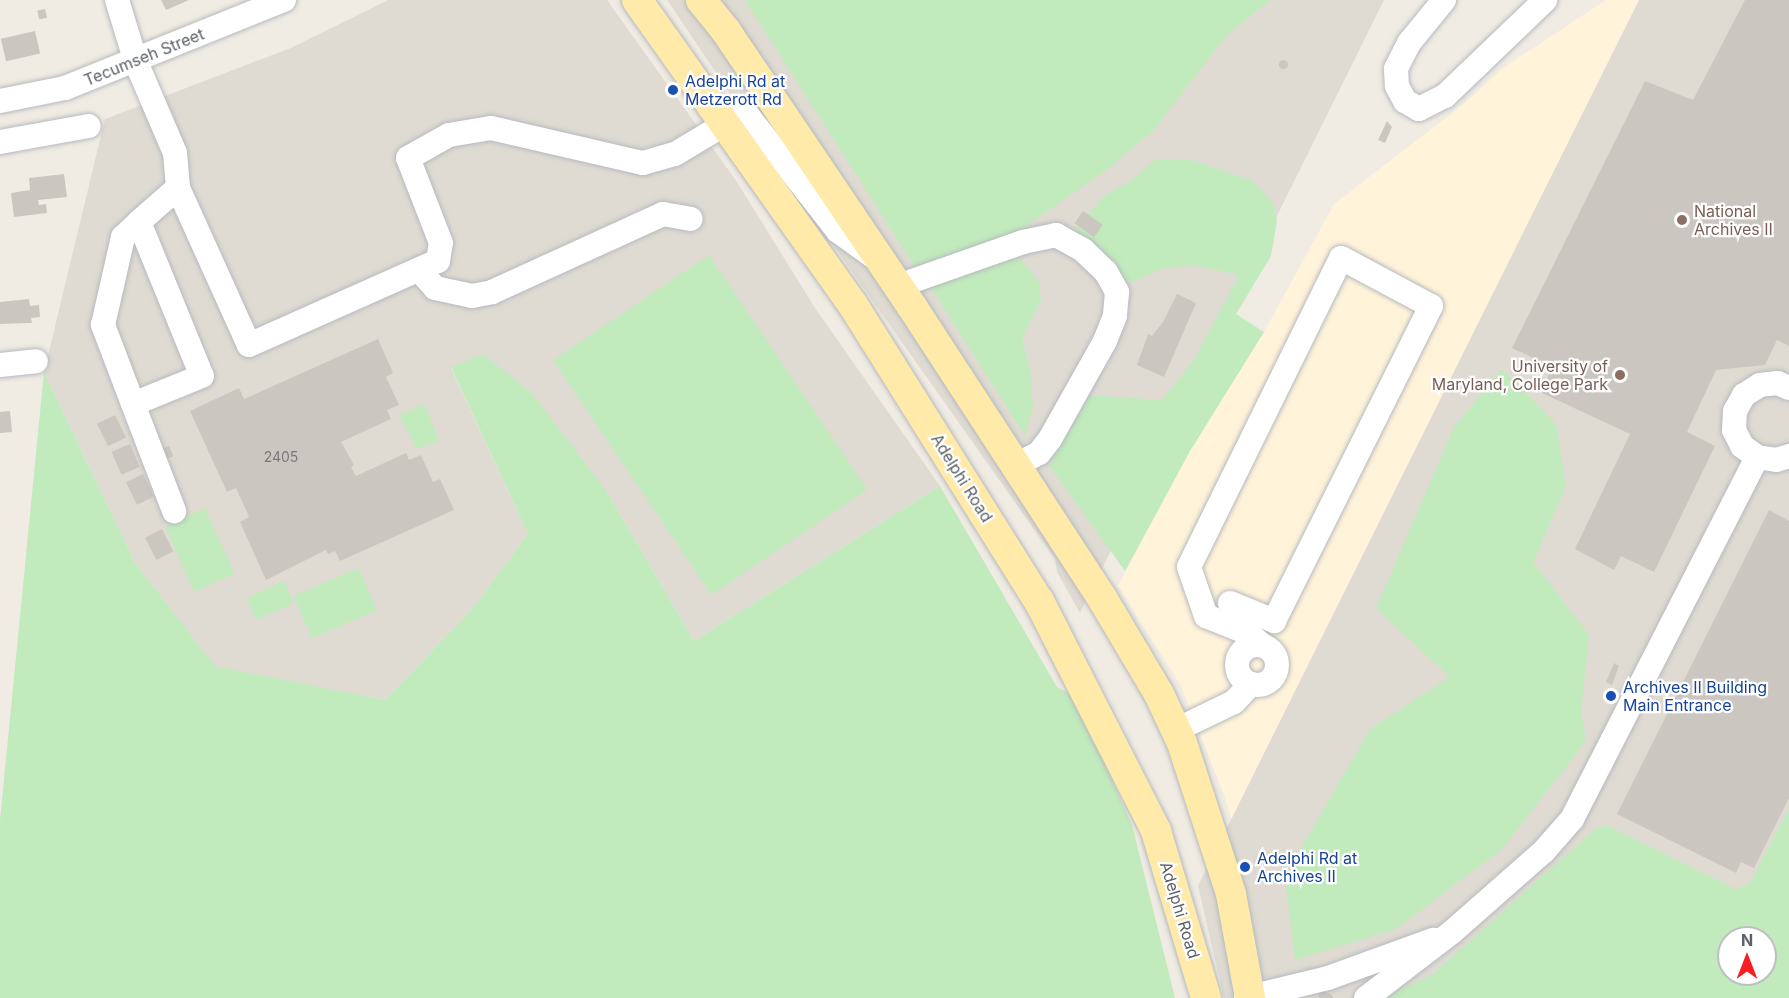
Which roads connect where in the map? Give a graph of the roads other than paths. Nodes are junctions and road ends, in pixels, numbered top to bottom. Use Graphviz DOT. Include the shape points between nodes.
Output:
graph roads {
  1 [pos="117,0"];
  2 [pos="284,0"];
  3 [pos="637,0"];
  4 [pos="701,0"];
  5 [pos="1444,0"];
  6 [pos="1545,0"];
  7 [pos="136,62"];
  8 [pos="0,101"];
  9 [pos="724,123"];
  10 [pos="89,126"];
  11 [pos="0,142"];
  12 [pos="178,188"];
  13 [pos="691,219"];
  14 [pos="139,222"];
  15 [pos="419,270"];
  16 [pos="891,275"];
  17 [pos="36,361"];
  18 [pos="0,365"];
  19 [pos="1789,388"];
  20 [pos="133,404"];
  21 [pos="1789,456"];
  22 [pos="1757,457"];
  23 [pos="1016,465"];
  24 [pos="174,511"];
  25 [pos="1230,603"];
  26 [pos="1254,648"];
  27 [pos="1251,684"];
  28 [pos="1176,730"];
  29 [pos="1452,932"];
  30 [pos="1206,998"];
  31 [pos="1249,998"];
  32 [pos="1365,998"];
  1 -- 7 [label="street"];
  2 -- 7 [label="street, Tecumseh Street"];
  3 -- 9 [label="main road, Adelphi Road"];
  4 -- 16 [label="main road"];
  5 -- 6 [label="street" via="1409,43 1396,69 1397,86 1405,101 1419,109 1444,96"];
  7 -- 8 [label="street, Tecumseh Street" via="65,88"];
  7 -- 12 [label="street" via="175,153"];
  9 -- 15 [label="street" via="675,154 644,163 491,128 449,135 408,158 441,243 438,261"];
  9 -- 16 [label="street" via="745,112 753,119 838,231"];
  9 -- 30 [label="main road, Adelphi Road" via="853,305 1039,601 1156,831"];
  10 -- 11 [label="street"];
  12 -- 14 [label="street"];
  12 -- 15 [label="street" via="249,345"];
  13 -- 15 [label="street" via="663,214 519,280 472,296 435,288"];
  14 -- 20 [label="street" via="123,237 103,325"];
  14 -- 20 [label="street" via="202,376"];
  16 -- 23 [label="main road"];
  16 -- 23 [label="street" via="1056,235 1083,250 1106,272 1117,292 1115,315 1105,341 1050,439 1039,453"];
  17 -- 18 [label="street"];
  19 -- 22 [label="street" via="1778,383 1760,385 1744,395 1735,411 1734,429 1742,446"];
  20 -- 24 [label="street"];
  21 -- 22 [label="street" via="1776,460"];
  22 -- 29 [label="street" via="1572,819 1544,851"];
  23 -- 28 [label="main road" via="1102,598"];
  25 -- 26 [label="street" via="1274,621 1431,306 1341,258 1189,567 1206,616 1219,624 1224,636"];
  26 -- 27 [label="street" via="1237,667"];
  26 -- 27 [label="street" via="1274,656 1276,671 1266,683"];
  27 -- 28 [label="street" via="1234,702"];
  28 -- 31 [label="main road" via="1231,894"];
  29 -- 31 [label="street" via="1328,978"];
  29 -- 32 [label="street"];
}
